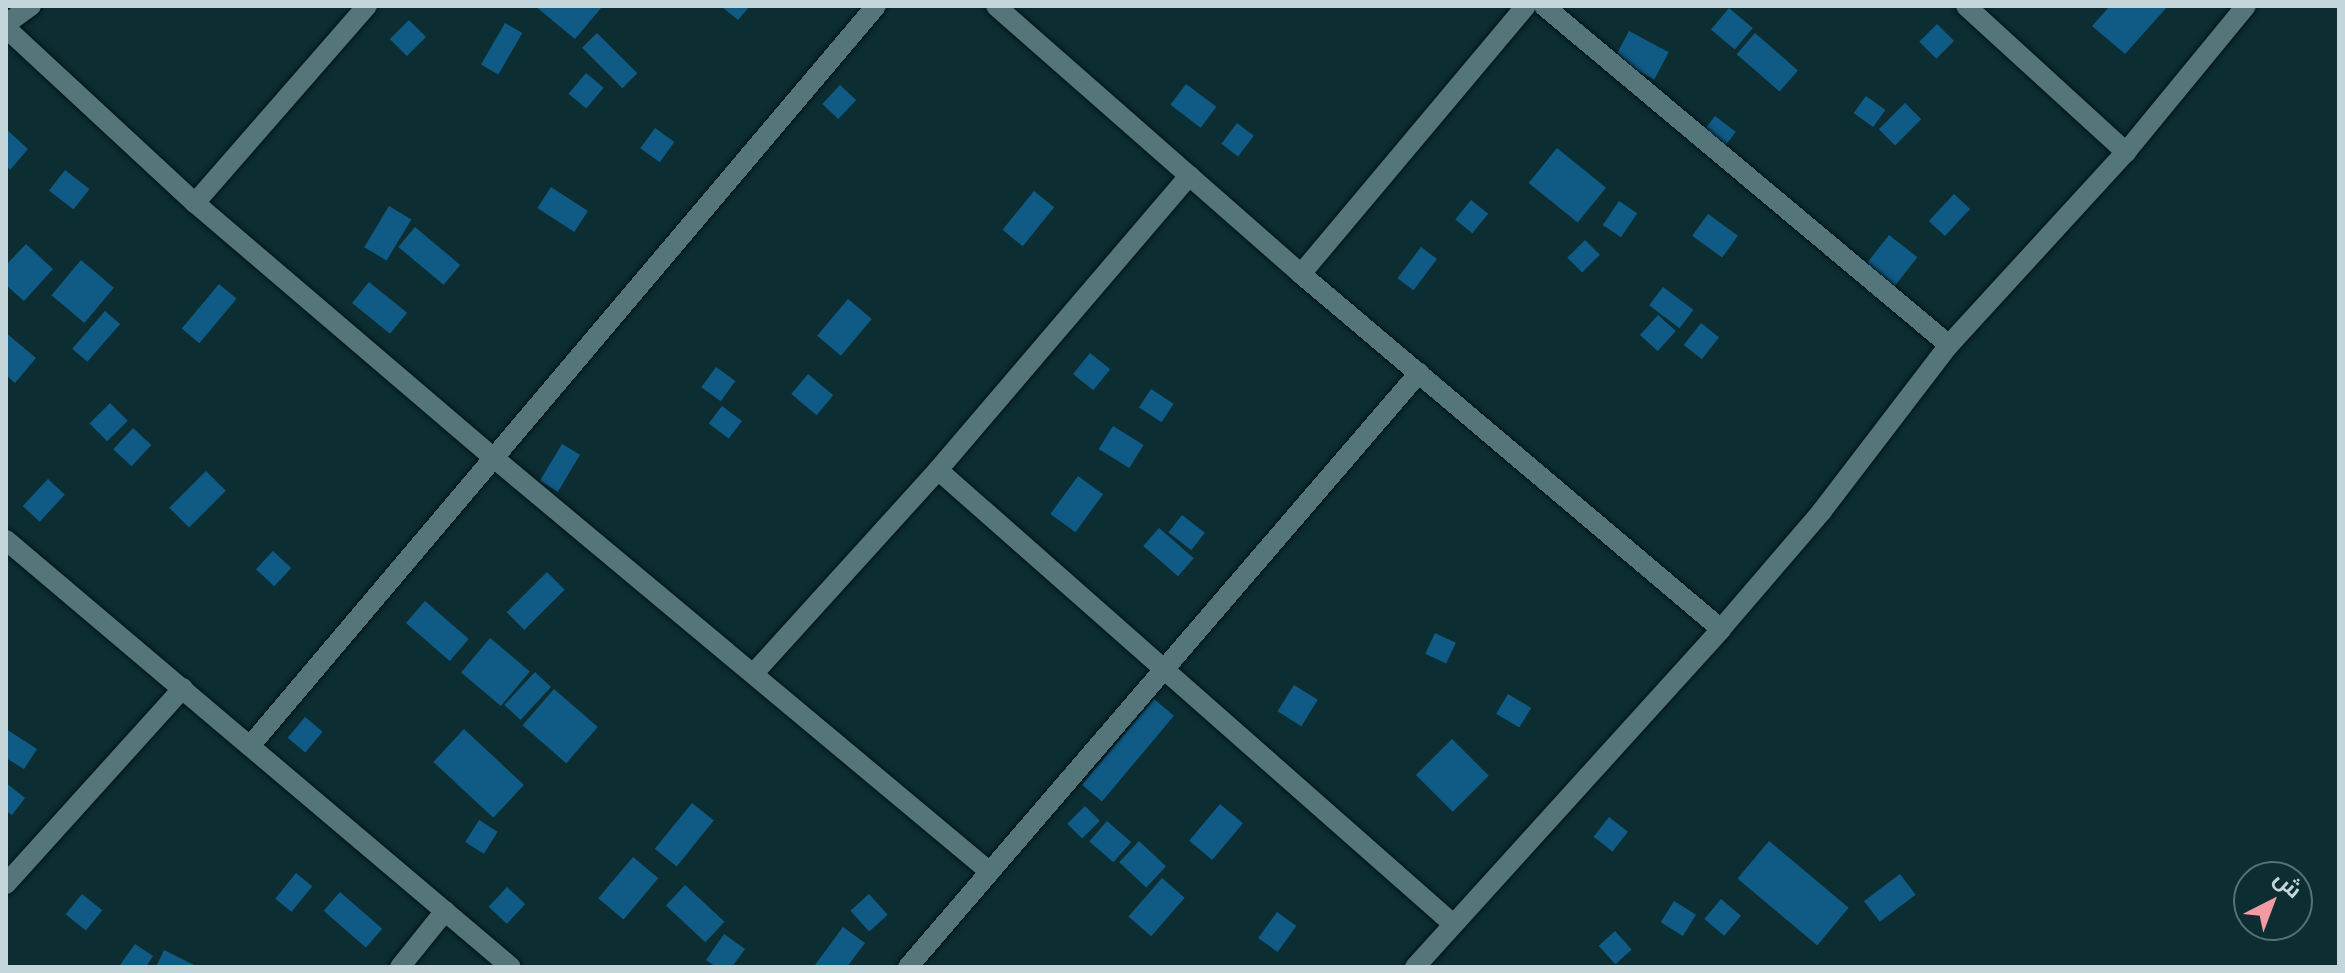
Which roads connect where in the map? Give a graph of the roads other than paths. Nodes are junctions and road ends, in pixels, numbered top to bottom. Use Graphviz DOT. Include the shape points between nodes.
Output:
graph roads {
  1 [pos="31,6"];
  2 [pos="367,6"];
  3 [pos="876,6"];
  4 [pos="1526,6"];
  5 [pos="1544,6"];
  6 [pos="1966,6"];
  7 [pos="2246,6"];
  8 [pos="1002,8"];
  9 [pos="6,26"];
  10 [pos="2126,152"];
  11 [pos="1189,176"];
  12 [pos="195,203"];
  13 [pos="1301,274"];
  14 [pos="1949,345"];
  15 [pos="1419,373"];
  16 [pos="494,458"];
  17 [pos="938,470"];
  18 [pos="6,540"];
  19 [pos="1721,629"];
  20 [pos="1165,667"];
  21 [pos="754,673"];
  22 [pos="183,688"];
  23 [pos="250,746"];
  24 [pos="990,872"];
  25 [pos="6,884"];
  26 [pos="445,911"];
  27 [pos="1453,924"];
  28 [pos="400,967"];
  29 [pos="511,967"];
  30 [pos="908,967"];
  31 [pos="1415,967"];
  1 -- 9 [label="street"];
  2 -- 12 [label="street"];
  3 -- 16 [label="street"];
  4 -- 13 [label="street"];
  5 -- 14 [label="street"];
  6 -- 10 [label="street"];
  7 -- 10 [label="street"];
  8 -- 11 [label="street"];
  9 -- 12 [label="street"];
  10 -- 14 [label="street"];
  11 -- 13 [label="street"];
  11 -- 17 [label="street"];
  12 -- 16 [label="street"];
  13 -- 15 [label="street"];
  14 -- 19 [label="street" via="1822,511"];
  15 -- 19 [label="street"];
  15 -- 20 [label="street"];
  16 -- 21 [label="street"];
  16 -- 23 [label="street"];
  17 -- 20 [label="street"];
  17 -- 21 [label="street"];
  18 -- 22 [label="street"];
  19 -- 27 [label="street"];
  20 -- 24 [label="street"];
  20 -- 27 [label="street"];
  21 -- 24 [label="street"];
  22 -- 23 [label="street"];
  22 -- 25 [label="street"];
  23 -- 26 [label="street"];
  24 -- 30 [label="street"];
  26 -- 28 [label="street"];
  26 -- 29 [label="street"];
  27 -- 31 [label="street"];
}
